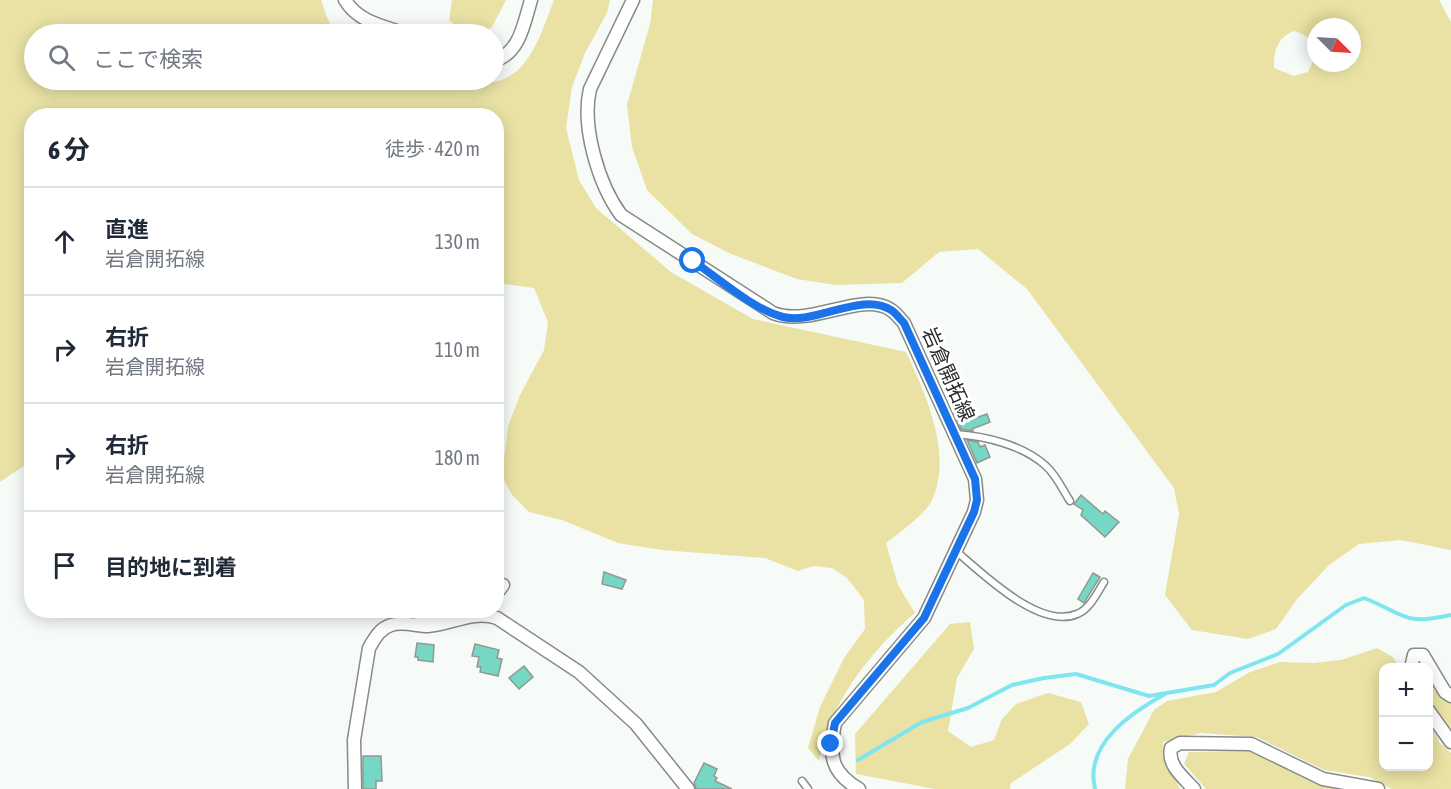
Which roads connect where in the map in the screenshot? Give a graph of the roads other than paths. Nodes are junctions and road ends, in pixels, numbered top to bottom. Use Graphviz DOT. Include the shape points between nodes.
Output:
graph roads {
  1 [pos="345,0"];
  2 [pos="531,0"];
  3 [pos="633,0"];
  4 [pos="377,24"];
  5 [pos="504,54"];
  6 [pos="955,434"];
  7 [pos="1070,501"];
  8 [pos="957,552"];
  9 [pos="1104,582"];
  10 [pos="427,618"];
  11 [pos="461,618"];
  12 [pos="497,618"];
  13 [pos="417,624"];
  14 [pos="1413,663"];
  15 [pos="1428,663"];
  16 [pos="1433,672"];
  17 [pos="1451,696"];
  18 [pos="1433,717"];
  19 [pos="1451,742"];
  20 [pos="802,781"];
  21 [pos="355,789"];
  22 [pos="688,789"];
  23 [pos="808,789"];
  24 [pos="859,789"];
  25 [pos="1194,789"];
  26 [pos="1378,789"];
  1 -- 4 [label="street" via="362,19"];
  2 -- 5 [label="street" via="522,34"];
  3 -- 6 [label="street, 岩倉開拓線" via="587,102 601,180 621,215 773,313 796,319 868,304 891,310 904,323"];
  6 -- 7 [label="lane" via="1006,444 1035,458 1048,467"];
  6 -- 8 [label="street, 岩倉開拓線" via="975,479 977,500"];
  8 -- 9 [label="lane" via="1014,599 1054,615 1078,614 1090,604"];
  8 -- 24 [label="street, 岩倉開拓線" via="924,618 835,723 832,762 845,781"];
  10 -- 13 [label="street"];
  11 -- 13 [label="street" via="433,625"];
  12 -- 22 [label="street" via="579,672 636,724"];
  13 -- 21 [label="street" via="393,624 383,629 369,648 354,740"];
  14 -- 15 [label="street" via="1414,656 1423,655"];
  16 -- 17 [label="street"];
  18 -- 19 [label="street"];
  20 -- 23 [label="lane"];
  25 -- 26 [label="street" via="1173,766 1169,755 1171,748 1180,743 1251,744 1323,779"];
}
